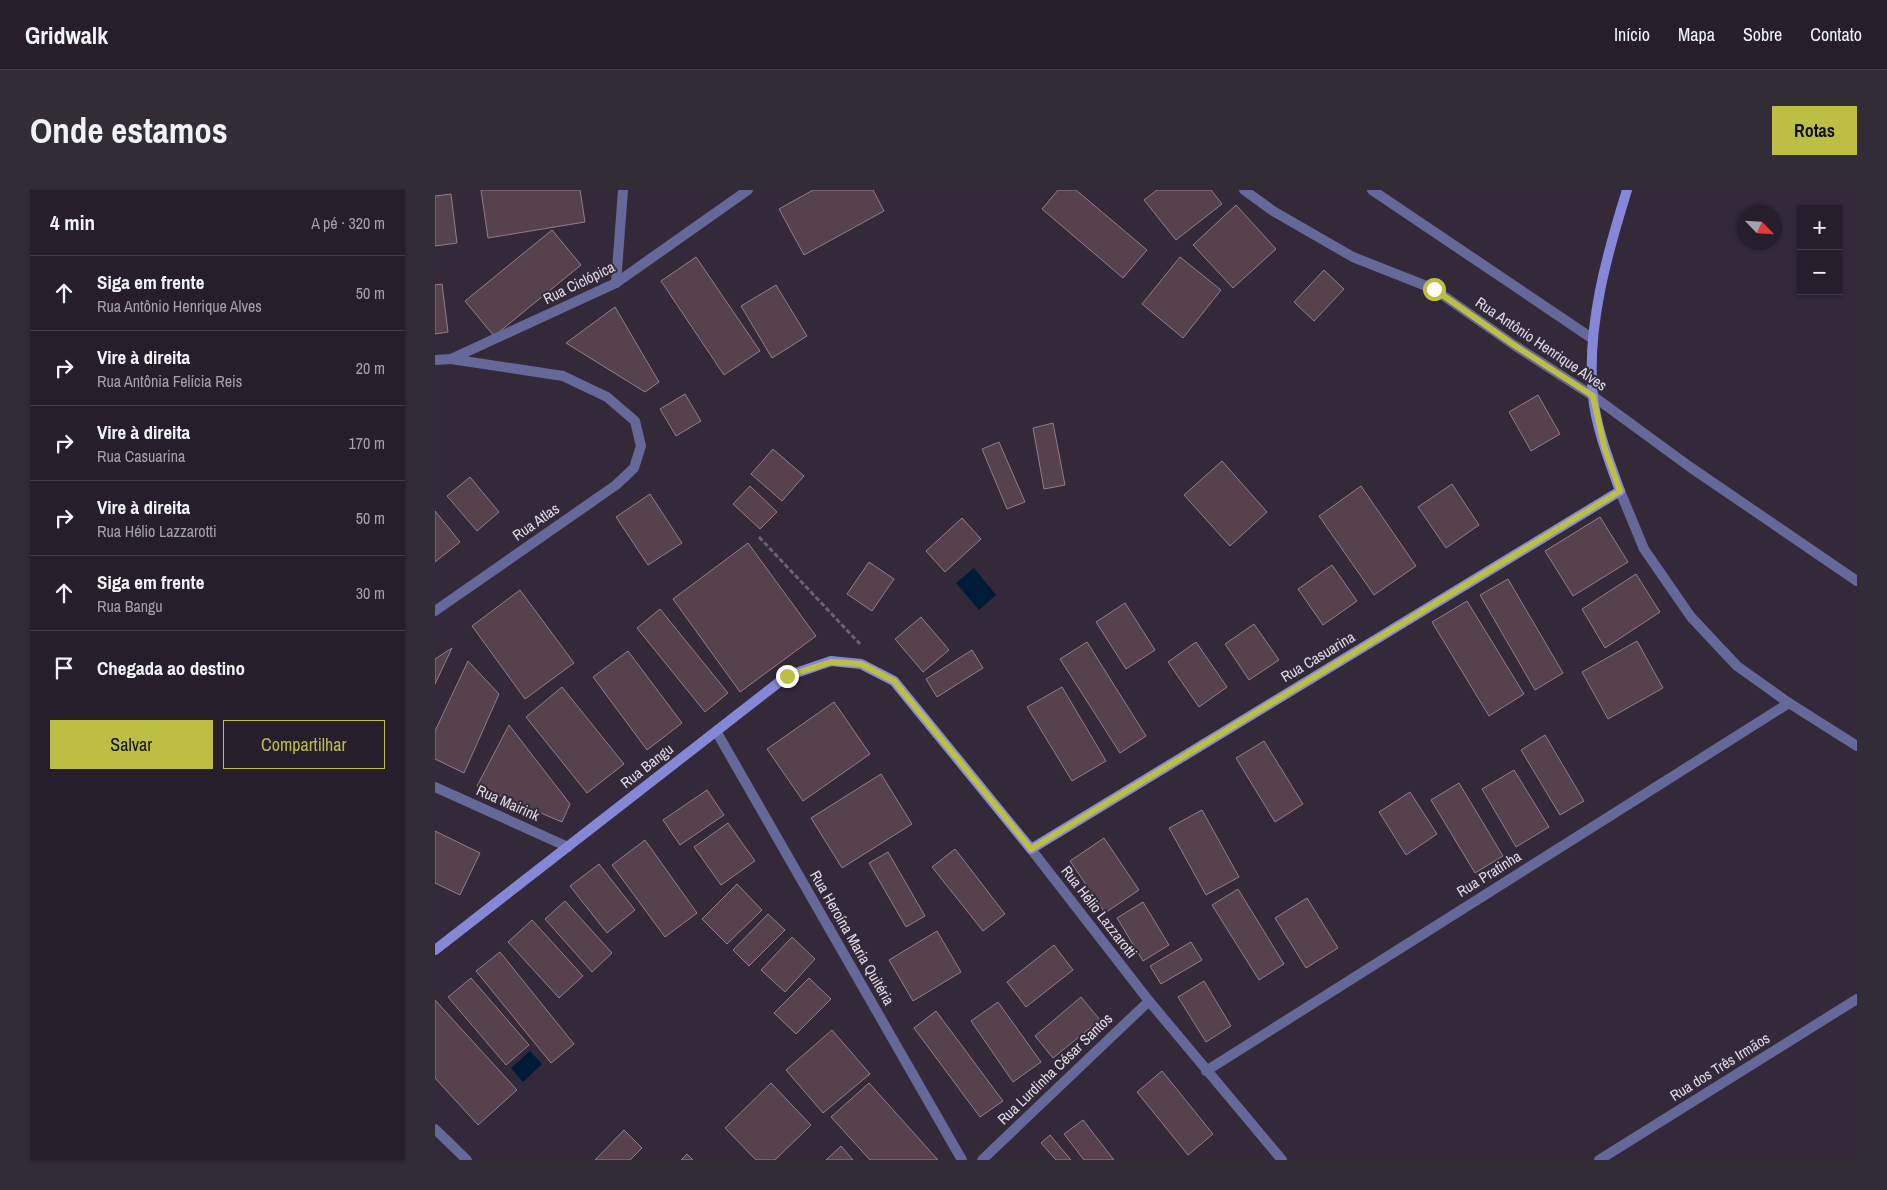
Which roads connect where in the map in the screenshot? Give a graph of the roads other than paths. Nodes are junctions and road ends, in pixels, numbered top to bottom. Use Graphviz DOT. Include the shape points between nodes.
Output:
graph roads {
  1 [pos="623,190"];
  2 [pos="748,190"];
  3 [pos="1244,190"];
  4 [pos="1372,190"];
  5 [pos="1627,190"];
  6 [pos="616,283"];
  7 [pos="1593,339"];
  8 [pos="435,360"];
  9 [pos="451,360"];
  10 [pos="1593,396"];
  11 [pos="1620,491"];
  12 [pos="1857,582"];
  13 [pos="435,612"];
  14 [pos="894,681"];
  15 [pos="1789,703"];
  16 [pos="716,731"];
  17 [pos="1857,746"];
  18 [pos="435,787"];
  19 [pos="568,847"];
  20 [pos="1031,849"];
  21 [pos="435,950"];
  22 [pos="1857,999"];
  23 [pos="1149,1001"];
  24 [pos="1206,1071"];
  25 [pos="435,1129"];
  26 [pos="467,1160"];
  27 [pos="962,1160"];
  28 [pos="982,1160"];
  29 [pos="1282,1160"];
  30 [pos="1599,1160"];
  1 -- 6 [label="street"];
  2 -- 6 [label="street, Rua Ciclópica"];
  3 -- 10 [label="street, Rua Antônio Henrique Alves" via="1353,258 1434,289"];
  4 -- 7 [label="street"];
  5 -- 7 [label="street" via="1610,246"];
  6 -- 9 [label="street, Rua Ciclópica"];
  7 -- 10 [label="street"];
  8 -- 9 [label="street, Rua Ciclópica"];
  9 -- 13 [label="street, Rua Atlas" via="563,376 607,397 635,421 641,446 634,468 615,486"];
  10 -- 11 [label="street" via="1604,446"];
  10 -- 12 [label="street, Rua Antônio Henrique Alves"];
  11 -- 15 [label="street" via="1644,549 1691,617 1737,666"];
  11 -- 20 [label="street, Rua Casuarina"];
  14 -- 16 [label="street, Rua Bangu" via="861,664 831,662 787,676"];
  14 -- 20 [label="street, Rua Hélio Lazzarotti"];
  15 -- 17 [label="street"];
  15 -- 24 [label="street, Rua Pratinha"];
  16 -- 19 [label="street, Rua Bangu"];
  16 -- 27 [label="street, Rua Heroína Maria Quitéria"];
  18 -- 19 [label="street, Rua Mairink"];
  19 -- 21 [label="street, Rua Bangu"];
  20 -- 23 [label="street, Rua Hélio Lazzarotti"];
  22 -- 30 [label="street, Rua dos Três Irmãos"];
  23 -- 24 [label="street, Rua Hélio Lazzarotti"];
  23 -- 28 [label="street, Rua Lurdinha César Santos"];
  24 -- 29 [label="street, Rua Hélio Lazzarotti"];
  25 -- 26 [label="street"];
}
